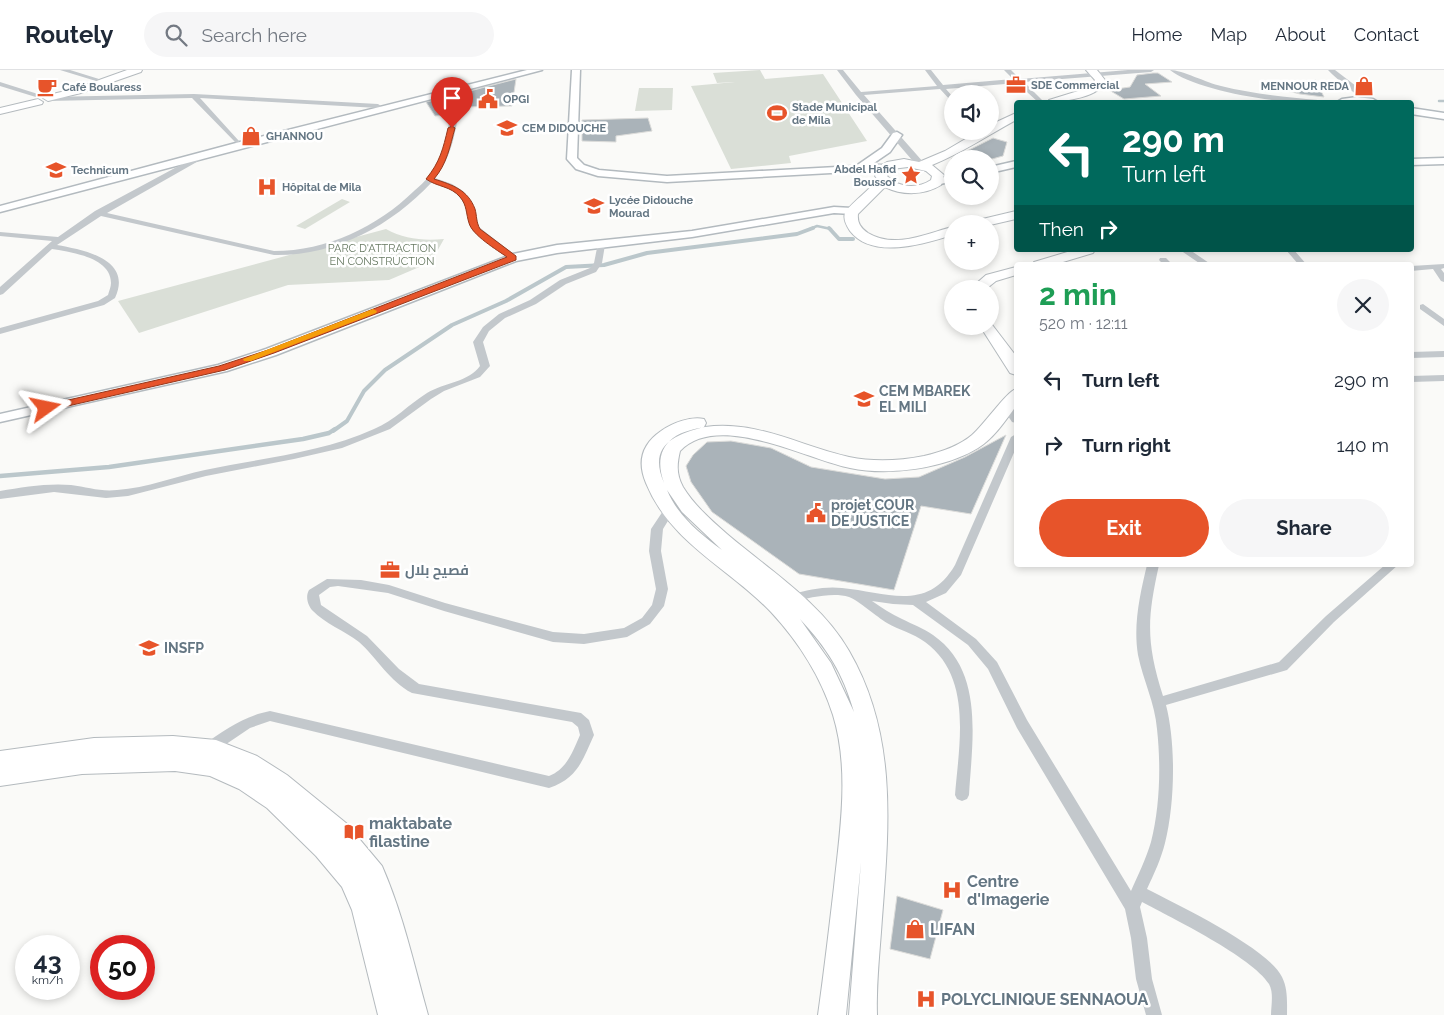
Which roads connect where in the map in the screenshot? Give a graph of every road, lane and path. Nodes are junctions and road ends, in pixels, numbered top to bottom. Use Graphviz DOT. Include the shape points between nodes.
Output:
graph roads {
  1 [pos="63,70"];
  2 [pos="123,70"];
  3 [pos="137,70"];
  4 [pos="516,70"];
  5 [pos="538,70"];
  6 [pos="576,70"];
  7 [pos="840,70"];
  8 [pos="928,70"];
  9 [pos="1006,70"];
  10 [pos="1151,70"];
  11 [pos="1173,70"];
  12 [pos="1331,70"];
  13 [pos="1093,72"];
  14 [pos="1016,80"];
  15 [pos="94,83"];
  16 [pos="0,86"];
  17 [pos="942,86"];
  18 [pos="944,89"];
  19 [pos="459,90"];
  20 [pos="17,92"];
  21 [pos="858,94"];
  22 [pos="194,96"];
  23 [pos="95,97"];
  24 [pos="40,99"];
  25 [pos="1039,100"];
  26 [pos="1060,100"];
  27 [pos="1302,100"];
  28 [pos="1371,100"];
  29 [pos="5,106"];
  30 [pos="378,106"];
  31 [pos="0,111"];
  32 [pos="1414,111"];
  33 [pos="1444,116"];
  34 [pos="1014,117"];
  35 [pos="999,124"];
  36 [pos="897,136"];
  37 [pos="971,140"];
  38 [pos="237,142"];
  39 [pos="910,149"];
  40 [pos="955,150"];
  41 [pos="202,155"];
  42 [pos="944,156"];
  43 [pos="1014,158"];
  44 [pos="1444,161"];
  45 [pos="999,162"];
  46 [pos="1414,162"];
  47 [pos="944,163"];
  48 [pos="1014,164"];
  49 [pos="922,165"];
  50 [pos="999,168"];
  51 [pos="857,169"];
  52 [pos="844,171"];
  53 [pos="887,173"];
  54 [pos="944,174"];
  55 [pos="937,176"];
  56 [pos="944,177"];
  57 [pos="430,179"];
  58 [pos="910,189"];
  59 [pos="869,197"];
  60 [pos="0,205"];
  61 [pos="0,209"];
  62 [pos="852,211"];
  63 [pos="98,213"];
  64 [pos="1014,215"];
  65 [pos="999,219"];
  66 [pos="944,233"];
  67 [pos="0,234"];
  68 [pos="59,240"];
  69 [pos="602,245"];
  70 [pos="50,246"];
  71 [pos="1081,252"];
  72 [pos="1187,252"];
  73 [pos="1292,252"];
  74 [pos="513,258"];
  75 [pos="1049,262"];
  76 [pos="1203,262"];
  77 [pos="1301,262"];
  78 [pos="1440,267"];
  79 [pos="1414,269"];
  80 [pos="1014,272"];
  81 [pos="1444,279"];
  82 [pos="988,280"];
  83 [pos="0,292"];
  84 [pos="1423,307"];
  85 [pos="1440,317"];
  86 [pos="1444,323"];
  87 [pos="0,331"];
  88 [pos="993,335"];
  89 [pos="1444,354"];
  90 [pos="1414,355"];
  91 [pos="1014,366"];
  92 [pos="1444,378"];
  93 [pos="1414,379"];
  94 [pos="1013,407"];
  95 [pos="0,418"];
  96 [pos="984,432"];
  97 [pos="1014,441"];
  98 [pos="0,494"];
  99 [pos="668,511"];
  100 [pos="1153,567"];
  101 [pos="1390,567"];
  102 [pos="853,594"];
  103 [pos="792,598"];
  104 [pos="915,600"];
  105 [pos="1159,702"];
  106 [pos="208,749"];
  107 [pos="4,772"];
  108 [pos="962,795"];
  109 [pos="1138,892"];
  110 [pos="1132,907"];
  111 [pos="392,1015"];
  112 [pos="414,1015"];
  113 [pos="832,1015"];
  114 [pos="863,1015"];
  115 [pos="1154,1015"];
  116 [pos="1279,1015"];
  1 -- 15 [label="street"];
  2 -- 15 [label="main road"];
  3 -- 15 [label="main road"];
  4 -- 30 [label="main road"];
  5 -- 19 [label="main road"];
  6 -- 52 [label="main road" via="572,159 586,170 667,179"];
  7 -- 21 [label="street"];
  8 -- 17 [label="street"];
  9 -- 14 [label="street"];
  10 -- 13 [label="street"];
  11 -- 27 [label="street" via="1189,79 1244,93"];
  12 -- 28 [label="street"];
  13 -- 14 [label="street"];
  13 -- 26 [label="main road" via="1100,80 1096,89"];
  14 -- 17 [label="street"];
  14 -- 25 [label="street"];
  15 -- 23 [label="street"];
  15 -- 24 [label="main road"];
  16 -- 20 [label="street"];
  16 -- 24 [label="street"];
  17 -- 18 [label="street"];
  17 -- 21 [label="street"];
  19 -- 41 [label="main road"];
  19 -- 57 [label="street" via="448,146 438,170"];
  20 -- 24 [label="street"];
  20 -- 29 [label="main road" via="18,97"];
  21 -- 36 [label="street"];
  22 -- 23 [label="street"];
  22 -- 30 [label="street"];
  22 -- 38 [label="street"];
  23 -- 24 [label="street"];
  24 -- 29 [label="main road"];
  24 -- 31 [label="main road"];
  30 -- 38 [label="main road"];
  32 -- 33 [label="main road"];
  34 -- 35 [label="main road"];
  36 -- 39 [label="street"];
  36 -- 51 [label="main road" via="886,150"];
  37 -- 40 [label="main road"];
  38 -- 60 [label="main road"];
  39 -- 49 [label="street"];
  39 -- 53 [label="street"];
  41 -- 61 [label="main road"];
  41 -- 63 [label="street"];
  42 -- 49 [label="main road"];
  43 -- 45 [label="main road"];
  44 -- 46 [label="main road"];
  47 -- 55 [label="main road"];
  48 -- 50 [label="main road"];
  49 -- 53 [label="main road"];
  49 -- 55 [label="main road"];
  51 -- 52 [label="main road"];
  51 -- 53 [label="main road"];
  52 -- 53 [label="main road"];
  53 -- 58 [label="main road" via="900,188"];
  53 -- 59 [label="main road"];
  54 -- 55 [label="main road"];
  55 -- 56 [label="main road"];
  55 -- 58 [label="main road" via="927,188"];
  57 -- 63 [label="street" via="380,223 335,241 284,254"];
  57 -- 74 [label="street" via="455,188 464,196 477,230"];
  58 -- 59 [label="main road"];
  59 -- 62 [label="main road"];
  62 -- 66 [label="main road" via="851,221 855,229 891,244"];
  62 -- 69 [label="main road" via="834,210 692,234"];
  63 -- 68 [label="street"];
  64 -- 65 [label="main road"];
  67 -- 68 [label="street"];
  68 -- 70 [label="street"];
  69 -- 74 [label="main road"];
  69 -- 98 [label="street" via="593,270 563,282 486,328 478,342 485,366 479,374 437,390 393,423 368,436 138,491 115,494 43,489"];
  70 -- 83 [label="street"];
  70 -- 87 [label="street" via="100,259 114,280 112,296 101,303"];
  71 -- 75 [label="main road"];
  72 -- 76 [label="street"];
  73 -- 77 [label="street"];
  74 -- 95 [label="main road" via="222,368"];
  78 -- 79 [label="street"];
  78 -- 81 [label="street"];
  80 -- 82 [label="main road"];
  84 -- 85 [label="street"];
  85 -- 86 [label="street"];
  88 -- 91 [label="main road"];
  89 -- 90 [label="street"];
  92 -- 93 [label="street"];
  94 -- 96 [label="main road"];
  96 -- 99 [label="main road" via="932,447 878,455 842,449 754,422 710,420 685,425 671,431 651,452 649,466"];
  96 -- 103 [label="main road" via="973,443 958,450 913,464 891,467 837,459 776,438 742,431 708,431 676,444 668,456 667,470 688,508"];
  97 -- 104 [label="street" via="957,571 942,590"];
  99 -- 106 [label="street" via="657,529 655,551 662,589 658,606 646,621 627,632 584,640 553,637 362,584 327,583 313,593 317,608 363,638 406,685 576,717 584,724 587,735 569,772 561,778 549,782 270,716 247,722"];
  99 -- 113 [label="main road" via="682,528 776,606 803,636 826,672 844,713 853,758 855,811"];
  100 -- 105 [label="street" via="1144,609 1143,645"];
  101 -- 105 [label="street" via="1283,666"];
  102 -- 103 [label="street" via="823,592"];
  102 -- 104 [label="street"];
  102 -- 108 [label="street" via="930,638 946,651 954,663 962,680 966,717"];
  103 -- 114 [label="main road" via="841,656 859,692 875,769 875,827"];
  104 -- 110 [label="street" via="972,642 993,666 1022,724"];
  105 -- 109 [label="street" via="1166,756 1162,820 1158,843"];
  106 -- 107 [label="main road" via="173,744 94,747"];
  106 -- 112 [label="main road" via="249,763 279,782 338,831 372,874 389,917"];
  107 -- 111 [label="main road" via="82,764 175,761 213,767 247,782 275,802 325,848 351,880 365,910"];
  109 -- 110 [label="street"];
  109 -- 116 [label="street" via="1232,945 1265,968 1280,993"];
  110 -- 115 [label="street" via="1144,980"];
}
